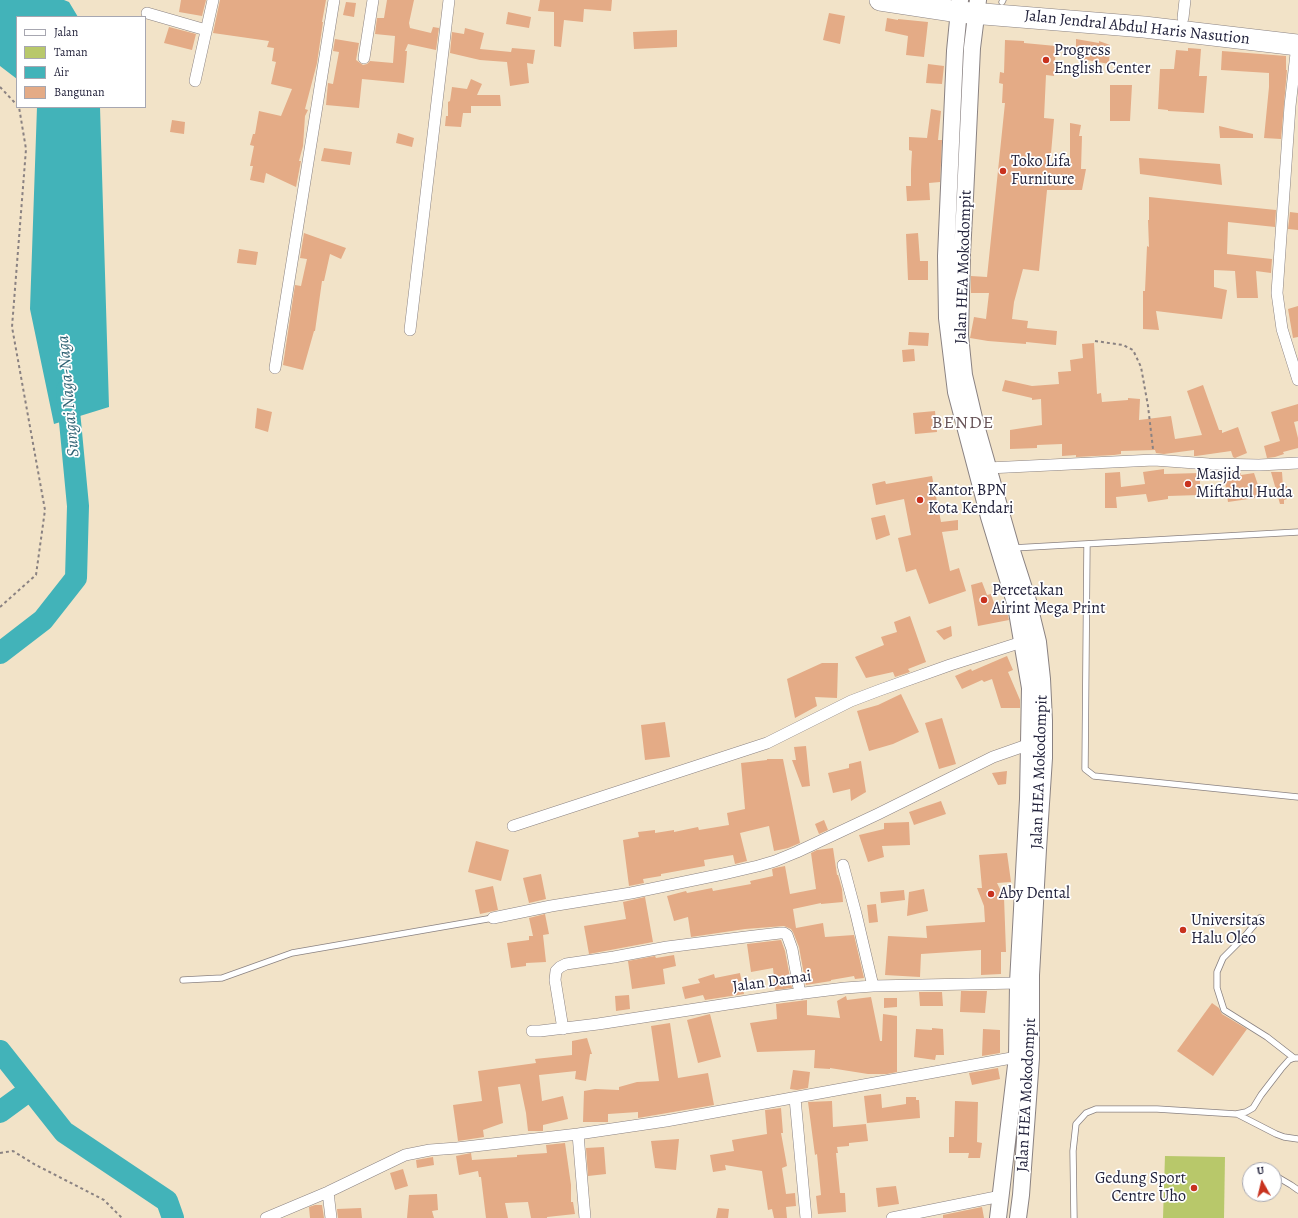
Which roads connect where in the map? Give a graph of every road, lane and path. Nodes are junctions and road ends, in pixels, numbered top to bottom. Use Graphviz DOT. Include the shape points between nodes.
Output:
graph roads {
  1 [pos="213,0"];
  2 [pos="334,0"];
  3 [pos="373,0"];
  4 [pos="449,0"];
  5 [pos="880,0"];
  6 [pos="1002,1"];
  7 [pos="971,5"];
  8 [pos="1184,9"];
  9 [pos="147,13"];
  10 [pos="206,30"];
  11 [pos="1272,35"];
  12 [pos="1298,40"];
  13 [pos="364,58"];
  14 [pos="195,82"];
  15 [pos="0,87"];
  16 [pos="16,104"];
  17 [pos="18,108"];
  18 [pos="1287,168"];
  19 [pos="1298,172"];
  20 [pos="953,287"];
  21 [pos="410,330"];
  22 [pos="1095,341"];
  23 [pos="275,368"];
  24 [pos="1298,380"];
  25 [pos="1154,460"];
  26 [pos="1298,463"];
  27 [pos="988,468"];
  28 [pos="1298,532"];
  29 [pos="1087,544"];
  30 [pos="1010,548"];
  31 [pos="0,607"];
  32 [pos="1022,642"];
  33 [pos="1030,744"];
  34 [pos="1298,797"];
  35 [pos="1033,816"];
  36 [pos="512,826"];
  37 [pos="843,865"];
  38 [pos="493,918"];
  39 [pos="1260,918"];
  40 [pos="183,980"];
  41 [pos="1018,983"];
  42 [pos="873,986"];
  43 [pos="800,994"];
  44 [pos="563,1028"];
  45 [pos="532,1031"];
  46 [pos="1017,1057"];
  47 [pos="1296,1058"];
  48 [pos="795,1098"];
  49 [pos="1236,1114"];
  50 [pos="578,1134"];
  51 [pos="1298,1139"];
  52 [pos="0,1153"];
  53 [pos="1282,1180"];
  54 [pos="1298,1190"];
  55 [pos="328,1192"];
  56 [pos="1021,1192"];
  57 [pos="1001,1196"];
  58 [pos="122,1218"];
  59 [pos="266,1218"];
  60 [pos="331,1218"];
  61 [pos="585,1218"];
  62 [pos="806,1218"];
  63 [pos="892,1218"];
  64 [pos="998,1218"];
  65 [pos="1018,1218"];
  66 [pos="1074,1218"];
  1 -- 10 [label="street"];
  2 -- 23 [label="street"];
  3 -- 13 [label="street"];
  4 -- 21 [label="street"];
  5 -- 7 [label="highway"];
  6 -- 7 [label="highway, Jalan Jendral Abdul Haris Nasution"];
  6 -- 8 [label="highway, Jalan Jendral Abdul Haris Nasution"];
  7 -- 11 [label="highway, Jalan Jendral Abdul Haris Nasution" via="1144,27"];
  7 -- 20 [label="street, Jalan HEA Mokodompit" via="955,51 946,256"];
  8 -- 11 [label="highway, Jalan Jendral Abdul Haris Nasution"];
  9 -- 10 [label="street"];
  10 -- 14 [label="street"];
  11 -- 12 [label="highway, Jalan Jendral Abdul Haris Nasution"];
  12 -- 18 [label="street" via="1292,86"];
  15 -- 16 [label="path"];
  17 -- 31 [label="path" via="26,148 12,327 45,510 36,575"];
  18 -- 19 [label="street"];
  18 -- 24 [label="street" via="1277,298 1282,329"];
  20 -- 27 [label="street, Jalan HEA Mokodompit" via="964,375"];
  20 -- 32 [label="street, Jalan HEA Mokodompit" via="947,318 956,392 1016,606"];
  22 -- 25 [label="path" via="1123,345 1133,350 1142,367"];
  25 -- 26 [label="street" via="1209,464"];
  25 -- 27 [label="street"];
  27 -- 30 [label="street, Jalan HEA Mokodompit"];
  28 -- 29 [label="lane"];
  29 -- 30 [label="lane"];
  29 -- 34 [label="lane" via="1086,769 1094,776"];
  30 -- 35 [label="street, Jalan HEA Mokodompit" via="1028,601 1038,642 1041,671 1044,758"];
  32 -- 33 [label="street, Jalan HEA Mokodompit" via="1030,688"];
  32 -- 36 [label="street" via="851,701 767,743"];
  33 -- 35 [label="street, Jalan HEA Mokodompit"];
  33 -- 38 [label="street" via="993,757 775,861 631,893"];
  35 -- 41 [label="street, Jalan HEA Mokodompit"];
  35 -- 56 [label="street, Jalan HEA Mokodompit" via="1038,849 1031,975 1031,1058"];
  37 -- 42 [label="street"];
  38 -- 40 [label="lane" via="292,953 222,978"];
  39 -- 47 [label="lane" via="1224,958 1217,972 1217,988 1224,1010"];
  41 -- 42 [label="street, Jalan Damai"];
  41 -- 46 [label="street, Jalan HEA Mokodompit"];
  42 -- 43 [label="street, Jalan Damai"];
  43 -- 44 [label="street, Jalan Damai"];
  43 -- 44 [label="street" via="792,949 784,933 667,947 560,967 556,971 556,980"];
  44 -- 45 [label="street, Jalan Damai"];
  46 -- 48 [label="street"];
  46 -- 57 [label="street, Jalan HEA Mokodompit"];
  47 -- 49 [label="lane" via="1289,1060 1281,1068 1253,1108"];
  48 -- 50 [label="street"];
  48 -- 62 [label="street"];
  49 -- 51 [label="lane" via="1276,1134"];
  49 -- 66 [label="lane" via="1157,1109 1096,1109 1086,1113 1076,1124 1073,1151"];
  50 -- 55 [label="street" via="405,1155"];
  50 -- 61 [label="street"];
  52 -- 58 [label="path" via="13,1151 104,1200"];
  53 -- 54 [label="lane"];
  55 -- 59 [label="street"];
  55 -- 60 [label="street"];
  56 -- 57 [label="street"];
  56 -- 65 [label="street, Jalan HEA Mokodompit"];
  57 -- 63 [label="street"];
  57 -- 64 [label="street, Jalan HEA Mokodompit"];
}
